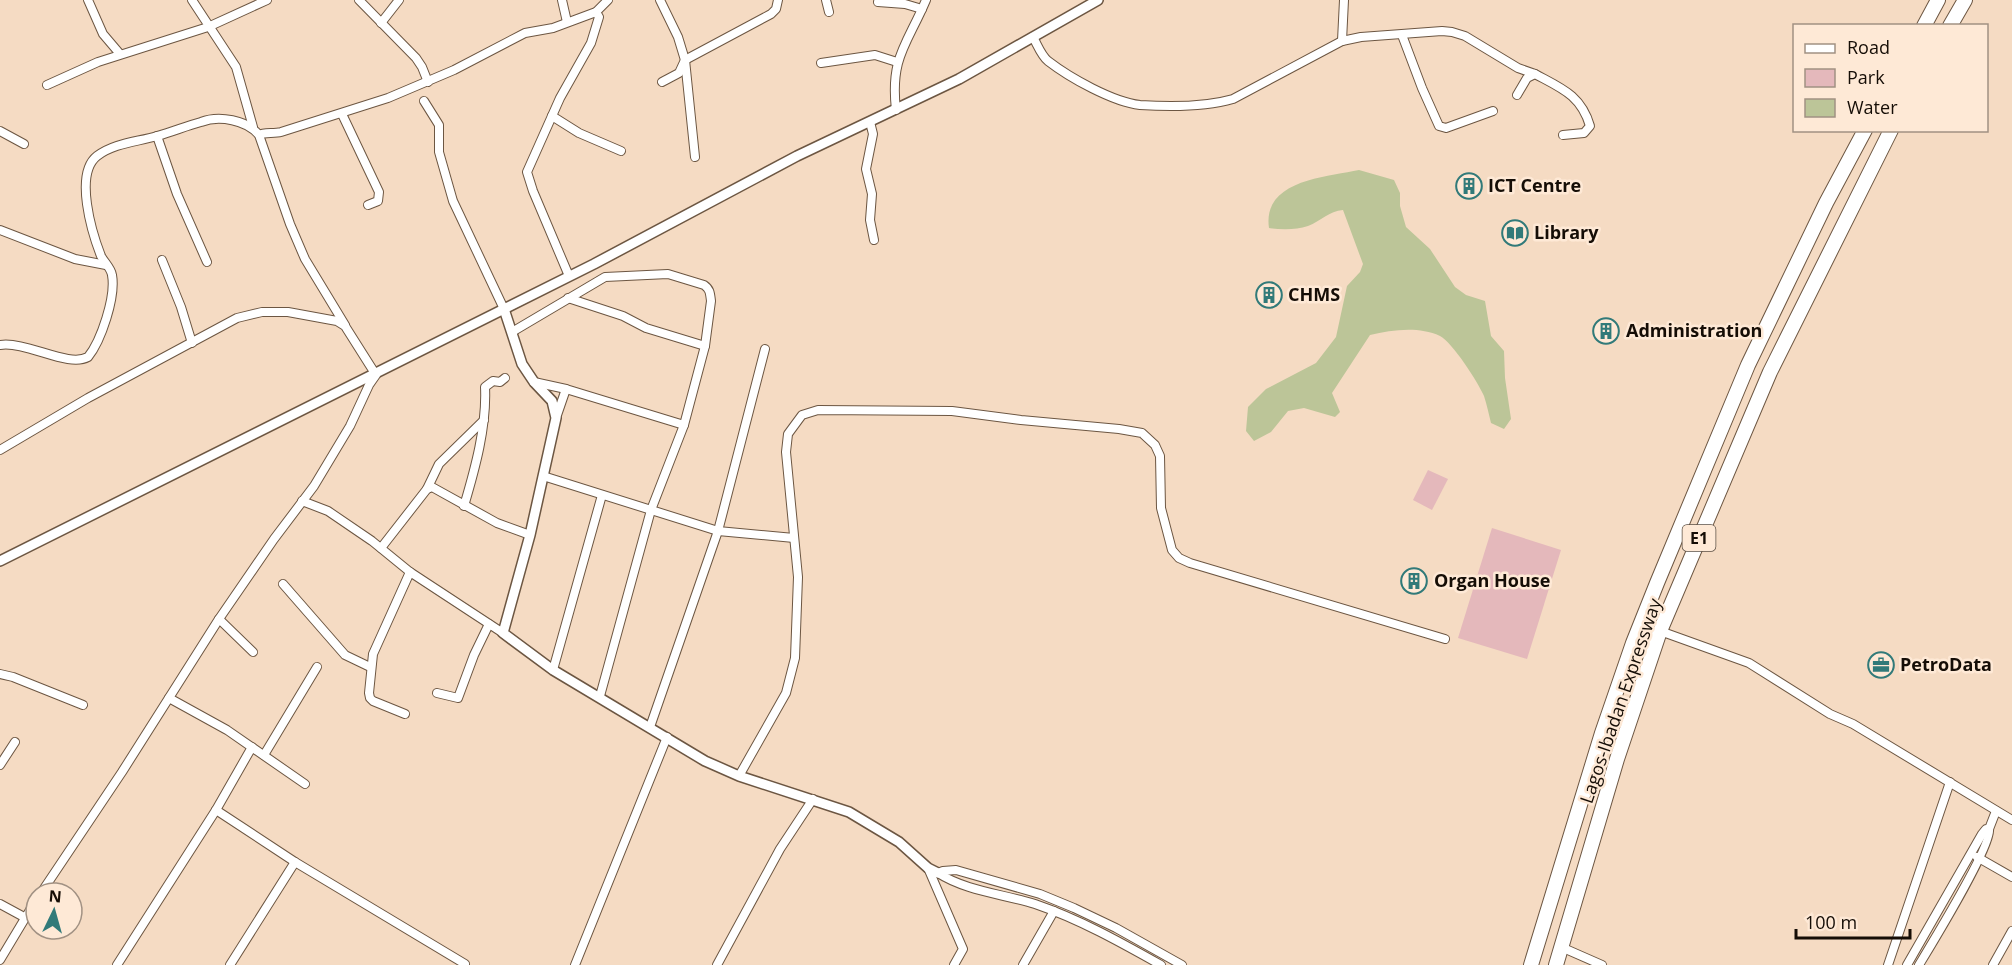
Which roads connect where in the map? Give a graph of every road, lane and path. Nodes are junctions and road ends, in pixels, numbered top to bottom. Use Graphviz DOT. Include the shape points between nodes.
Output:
graph roads {
  1 [pos="88,0"];
  2 [pos="192,0"];
  3 [pos="267,0"];
  4 [pos="359,0"];
  5 [pos="562,0"];
  6 [pos="608,0"];
  7 [pos="660,0"];
  8 [pos="778,0"];
  9 [pos="826,0"];
  10 [pos="926,0"];
  11 [pos="1098,0"];
  12 [pos="1344,0"];
  13 [pos="1938,0"];
  14 [pos="1965,0"];
  15 [pos="399,1"];
  16 [pos="878,3"];
  17 [pos="922,9"];
  18 [pos="596,12"];
  19 [pos="829,12"];
  20 [pos="567,22"];
  21 [pos="381,23"];
  22 [pos="1925,24"];
  23 [pos="1951,24"];
  24 [pos="208,27"];
  25 [pos="1402,35"];
  26 [pos="1033,37"];
  27 [pos="1342,41"];
  28 [pos="120,54"];
  29 [pos="685,60"];
  30 [pos="897,62"];
  31 [pos="821,63"];
  32 [pos="1535,74"];
  33 [pos="428,82"];
  34 [pos="662,82"];
  35 [pos="46,85"];
  36 [pos="1518,95"];
  37 [pos="424,101"];
  38 [pos="896,110"];
  39 [pos="1493,111"];
  40 [pos="342,114"];
  41 [pos="552,116"];
  42 [pos="870,122"];
  43 [pos="253,127"];
  44 [pos="0,130"];
  45 [pos="1864,132"];
  46 [pos="1890,132"];
  47 [pos="259,135"];
  48 [pos="1563,135"];
  49 [pos="158,136"];
  50 [pos="24,144"];
  51 [pos="621,152"];
  52 [pos="695,157"];
  53 [pos="368,205"];
  54 [pos="0,230"];
  55 [pos="874,240"];
  56 [pos="162,260"];
  57 [pos="207,262"];
  58 [pos="106,265"];
  59 [pos="569,276"];
  60 [pos="568,298"];
  61 [pos="504,309"];
  62 [pos="345,326"];
  63 [pos="512,332"];
  64 [pos="192,343"];
  65 [pos="0,345"];
  66 [pos="705,346"];
  67 [pos="765,349"];
  68 [pos="376,375"];
  69 [pos="505,378"];
  70 [pos="534,382"];
  71 [pos="566,389"];
  72 [pos="556,418"];
  73 [pos="484,420"];
  74 [pos="684,425"];
  75 [pos="0,450"];
  76 [pos="543,476"];
  77 [pos="427,489"];
  78 [pos="602,495"];
  79 [pos="302,501"];
  80 [pos="464,506"];
  81 [pos="651,510"];
  82 [pos="718,531"];
  83 [pos="530,535"];
  84 [pos="794,538"];
  85 [pos="381,548"];
  86 [pos="0,561"];
  87 [pos="410,572"];
  88 [pos="283,584"];
  89 [pos="219,619"];
  90 [pos="489,624"];
  91 [pos="1660,631"];
  92 [pos="503,633"];
  93 [pos="1445,639"];
  94 [pos="253,652"];
  95 [pos="317,667"];
  96 [pos="370,667"];
  97 [pos="553,670"];
  98 [pos="0,674"];
  99 [pos="437,693"];
  100 [pos="600,696"];
  101 [pos="169,698"];
  102 [pos="83,705"];
  103 [pos="405,714"];
  104 [pos="650,727"];
  105 [pos="667,737"];
  106 [pos="15,742"];
  107 [pos="252,747"];
  108 [pos="264,755"];
  109 [pos="0,765"];
  110 [pos="739,776"];
  111 [pos="1950,782"];
  112 [pos="305,784"];
  113 [pos="813,799"];
  114 [pos="216,810"];
  115 [pos="1996,812"];
  116 [pos="2012,820"];
  117 [pos="1989,829"];
  118 [pos="1971,854"];
  119 [pos="1979,858"];
  120 [pos="295,862"];
  121 [pos="928,868"];
  122 [pos="938,873"];
  123 [pos="2012,877"];
  124 [pos="48,881"];
  125 [pos="0,904"];
  126 [pos="1054,911"];
  127 [pos="24,917"];
  128 [pos="2012,931"];
  129 [pos="1561,947"];
  130 [pos="0,960"];
  131 [pos="465,964"];
  132 [pos="117,965"];
  133 [pos="230,965"];
  134 [pos="575,965"];
  135 [pos="717,965"];
  136 [pos="954,965"];
  137 [pos="1023,965"];
  138 [pos="1161,965"];
  139 [pos="1182,965"];
  140 [pos="1531,965"];
  141 [pos="1556,965"];
  142 [pos="1602,965"];
  143 [pos="1888,965"];
  144 [pos="1907,965"];
  145 [pos="1919,965"];
  146 [pos="1993,965"];
  1 -- 28 [label="street" via="103,34"];
  2 -- 24 [label="street"];
  3 -- 24 [label="street"];
  4 -- 21 [label="street"];
  5 -- 20 [label="street"];
  6 -- 18 [label="street"];
  7 -- 29 [label="street"];
  8 -- 29 [label="street" via="771,14"];
  9 -- 19 [label="street"];
  10 -- 17 [label="street"];
  11 -- 26 [label="street"];
  12 -- 27 [label="street"];
  13 -- 22 [label="highway"];
  14 -- 23 [label="highway"];
  15 -- 21 [label="street"];
  16 -- 17 [label="street"];
  17 -- 30 [label="street"];
  18 -- 20 [label="street"];
  18 -- 41 [label="street" via="599,17 591,43"];
  20 -- 33 [label="street" via="525,33"];
  21 -- 33 [label="street" via="416,58"];
  24 -- 28 [label="street"];
  24 -- 43 [label="street" via="236,67"];
  25 -- 27 [label="street"];
  25 -- 32 [label="street" via="1442,31 1465,36"];
  25 -- 39 [label="street" via="1439,126 1446,128"];
  26 -- 27 [label="street" via="1048,60 1093,87 1139,105 1218,103 1233,99"];
  26 -- 38 [label="street"];
  28 -- 35 [label="street"];
  29 -- 34 [label="street" via="679,73"];
  29 -- 52 [label="street"];
  30 -- 31 [label="street" via="875,55"];
  30 -- 38 [label="street"];
  32 -- 36 [label="street" via="1527,78"];
  32 -- 48 [label="street" via="1572,94 1586,113 1590,126 1584,133"];
  33 -- 40 [label="street"];
  37 -- 61 [label="street" via="439,125 439,152 453,201"];
  38 -- 42 [label="street"];
  40 -- 47 [label="street" via="272,135"];
  40 -- 53 [label="street" via="379,192 378,201"];
  41 -- 51 [label="street"];
  41 -- 59 [label="street" via="527,175"];
  42 -- 55 [label="street" via="873,134 867,169"];
  42 -- 59 [label="street"];
  43 -- 47 [label="street"];
  43 -- 49 [label="street" via="221,118 208,119"];
  44 -- 50 [label="street"];
  45 -- 140 [label="highway, Lagos-Ibadan Expressway / E1" via="1748,365 1657,583 1602,733"];
  46 -- 91 [label="highway, Lagos-Ibadan Expressway / E1" via="1770,372"];
  47 -- 62 [label="street" via="305,259"];
  49 -- 57 [label="street" via="177,194"];
  49 -- 58 [label="street" via="111,148 89,164 86,203"];
  54 -- 58 [label="street" via="75,259"];
  56 -- 64 [label="street"];
  58 -- 65 [label="street" via="112,272 111,295 105,323 88,357 76,361 16,344"];
  59 -- 61 [label="street"];
  60 -- 63 [label="street"];
  60 -- 66 [label="street"];
  60 -- 66 [label="street" via="605,277 668,274 687,279 704,285 710,293"];
  61 -- 63 [label="street"];
  61 -- 68 [label="street"];
  62 -- 64 [label="street" via="288,312 252,313"];
  62 -- 68 [label="street"];
  63 -- 70 [label="street" via="522,364"];
  64 -- 75 [label="street"];
  66 -- 74 [label="street"];
  67 -- 82 [label="street"];
  68 -- 79 [label="street" via="350,426"];
  68 -- 86 [label="street"];
  69 -- 73 [label="street" via="485,387"];
  70 -- 71 [label="street"];
  70 -- 72 [label="street" via="552,401"];
  71 -- 72 [label="street"];
  71 -- 74 [label="street"];
  72 -- 76 [label="street"];
  73 -- 77 [label="street" via="439,464"];
  73 -- 80 [label="street"];
  74 -- 81 [label="street"];
  76 -- 78 [label="street"];
  76 -- 83 [label="street"];
  77 -- 80 [label="street" via="437,489"];
  77 -- 85 [label="street"];
  78 -- 81 [label="street"];
  78 -- 97 [label="street"];
  79 -- 85 [label="street" via="328,511"];
  79 -- 89 [label="street"];
  80 -- 83 [label="street"];
  81 -- 82 [label="street"];
  81 -- 100 [label="street"];
  82 -- 84 [label="street"];
  82 -- 104 [label="street"];
  83 -- 92 [label="street"];
  84 -- 93 [label="street" via="786,452 788,434 802,415 818,410 952,411 1132,431 1142,433 1160,456 1161,508 1172,550 1179,558"];
  84 -- 110 [label="street" via="798,577 794,665 786,693"];
  85 -- 87 [label="street"];
  87 -- 90 [label="street"];
  87 -- 96 [label="street"];
  88 -- 96 [label="street" via="345,655"];
  89 -- 94 [label="street"];
  89 -- 101 [label="street"];
  90 -- 92 [label="street"];
  90 -- 99 [label="street" via="459,699"];
  91 -- 111 [label="street" via="1749,663"];
  91 -- 129 [label="highway, Lagos-Ibadan Expressway / E1"];
  92 -- 97 [label="street"];
  95 -- 108 [label="street"];
  96 -- 103 [label="street" via="370,698"];
  97 -- 100 [label="street"];
  98 -- 102 [label="street"];
  100 -- 104 [label="street"];
  101 -- 107 [label="street"];
  101 -- 124 [label="street"];
  104 -- 105 [label="street"];
  105 -- 110 [label="street" via="705,761"];
  105 -- 134 [label="street"];
  106 -- 109 [label="street"];
  107 -- 108 [label="street"];
  107 -- 114 [label="street"];
  108 -- 112 [label="street"];
  110 -- 113 [label="street"];
  111 -- 115 [label="street"];
  111 -- 143 [label="street"];
  113 -- 121 [label="street" via="876,826"];
  113 -- 135 [label="street" via="780,849"];
  114 -- 120 [label="street"];
  114 -- 132 [label="street"];
  115 -- 116 [label="street"];
  115 -- 117 [label="street"];
  117 -- 118 [label="street"];
  117 -- 119 [label="street" via="1990,836"];
  118 -- 119 [label="street"];
  118 -- 144 [label="street"];
  119 -- 123 [label="street"];
  119 -- 145 [label="street"];
  120 -- 131 [label="street"];
  120 -- 133 [label="street"];
  121 -- 122 [label="street"];
  121 -- 136 [label="street" via="963,949"];
  122 -- 126 [label="street" via="953,883"];
  122 -- 139 [label="street" via="956,870 1040,894 1116,928"];
  125 -- 127 [label="street"];
  126 -- 137 [label="street"];
  126 -- 138 [label="street" via="1111,936"];
  127 -- 130 [label="street"];
  128 -- 146 [label="street"];
  129 -- 141 [label="highway, Lagos-Ibadan Expressway / E1"];
  129 -- 142 [label="street"];
}
